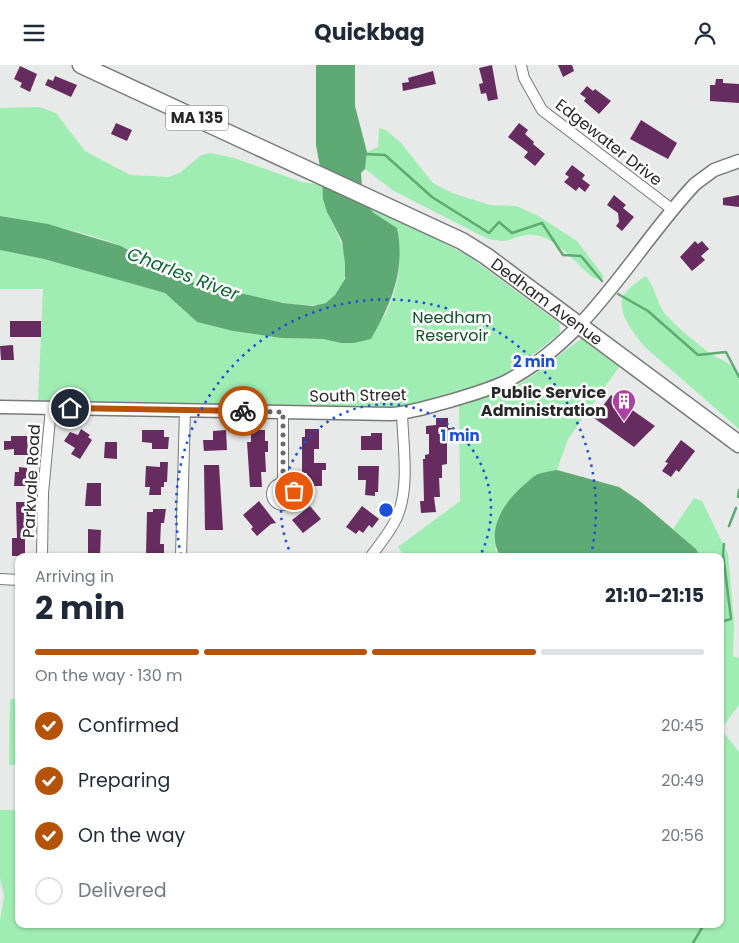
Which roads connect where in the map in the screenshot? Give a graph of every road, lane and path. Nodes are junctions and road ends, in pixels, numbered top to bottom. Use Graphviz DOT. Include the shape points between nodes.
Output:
graph roads {
  1 [pos="81,65"];
  2 [pos="521,65"];
  3 [pos="107,70"];
  4 [pos="739,161"];
  5 [pos="673,210"];
  6 [pos="580,326"];
  7 [pos="0,407"];
  8 [pos="51,408"];
  9 [pos="185,410"];
  10 [pos="283,412"];
  11 [pos="402,413"];
  12 [pos="739,444"];
  13 [pos="283,483"];
  14 [pos="42,553"];
  15 [pos="181,553"];
  16 [pos="373,553"];
  17 [pos="0,579"];
  18 [pos="15,581"];
  1 -- 3 [label="main road, MA 135"];
  2 -- 5 [label="street, Edgewater Drive" via="524,78 542,110"];
  3 -- 6 [label="main road, Dedham Avenue / MA 135" via="469,246"];
  4 -- 5 [label="street, South Street" via="705,176"];
  5 -- 6 [label="street, South Street"];
  6 -- 11 [label="street, South Street" via="541,358 503,382 466,396"];
  6 -- 12 [label="main road, Dedham Avenue / MA 135"];
  7 -- 8 [label="street, South Street"];
  8 -- 9 [label="street, South Street"];
  8 -- 14 [label="street, Parkvale Road" via="43,493"];
  9 -- 10 [label="street, South Street"];
  9 -- 15 [label="street"];
  10 -- 11 [label="street, South Street"];
  10 -- 13 [label="street"];
  11 -- 16 [label="street" via="404,469 400,508 394,524"];
  17 -- 18 [label="street"];
}
